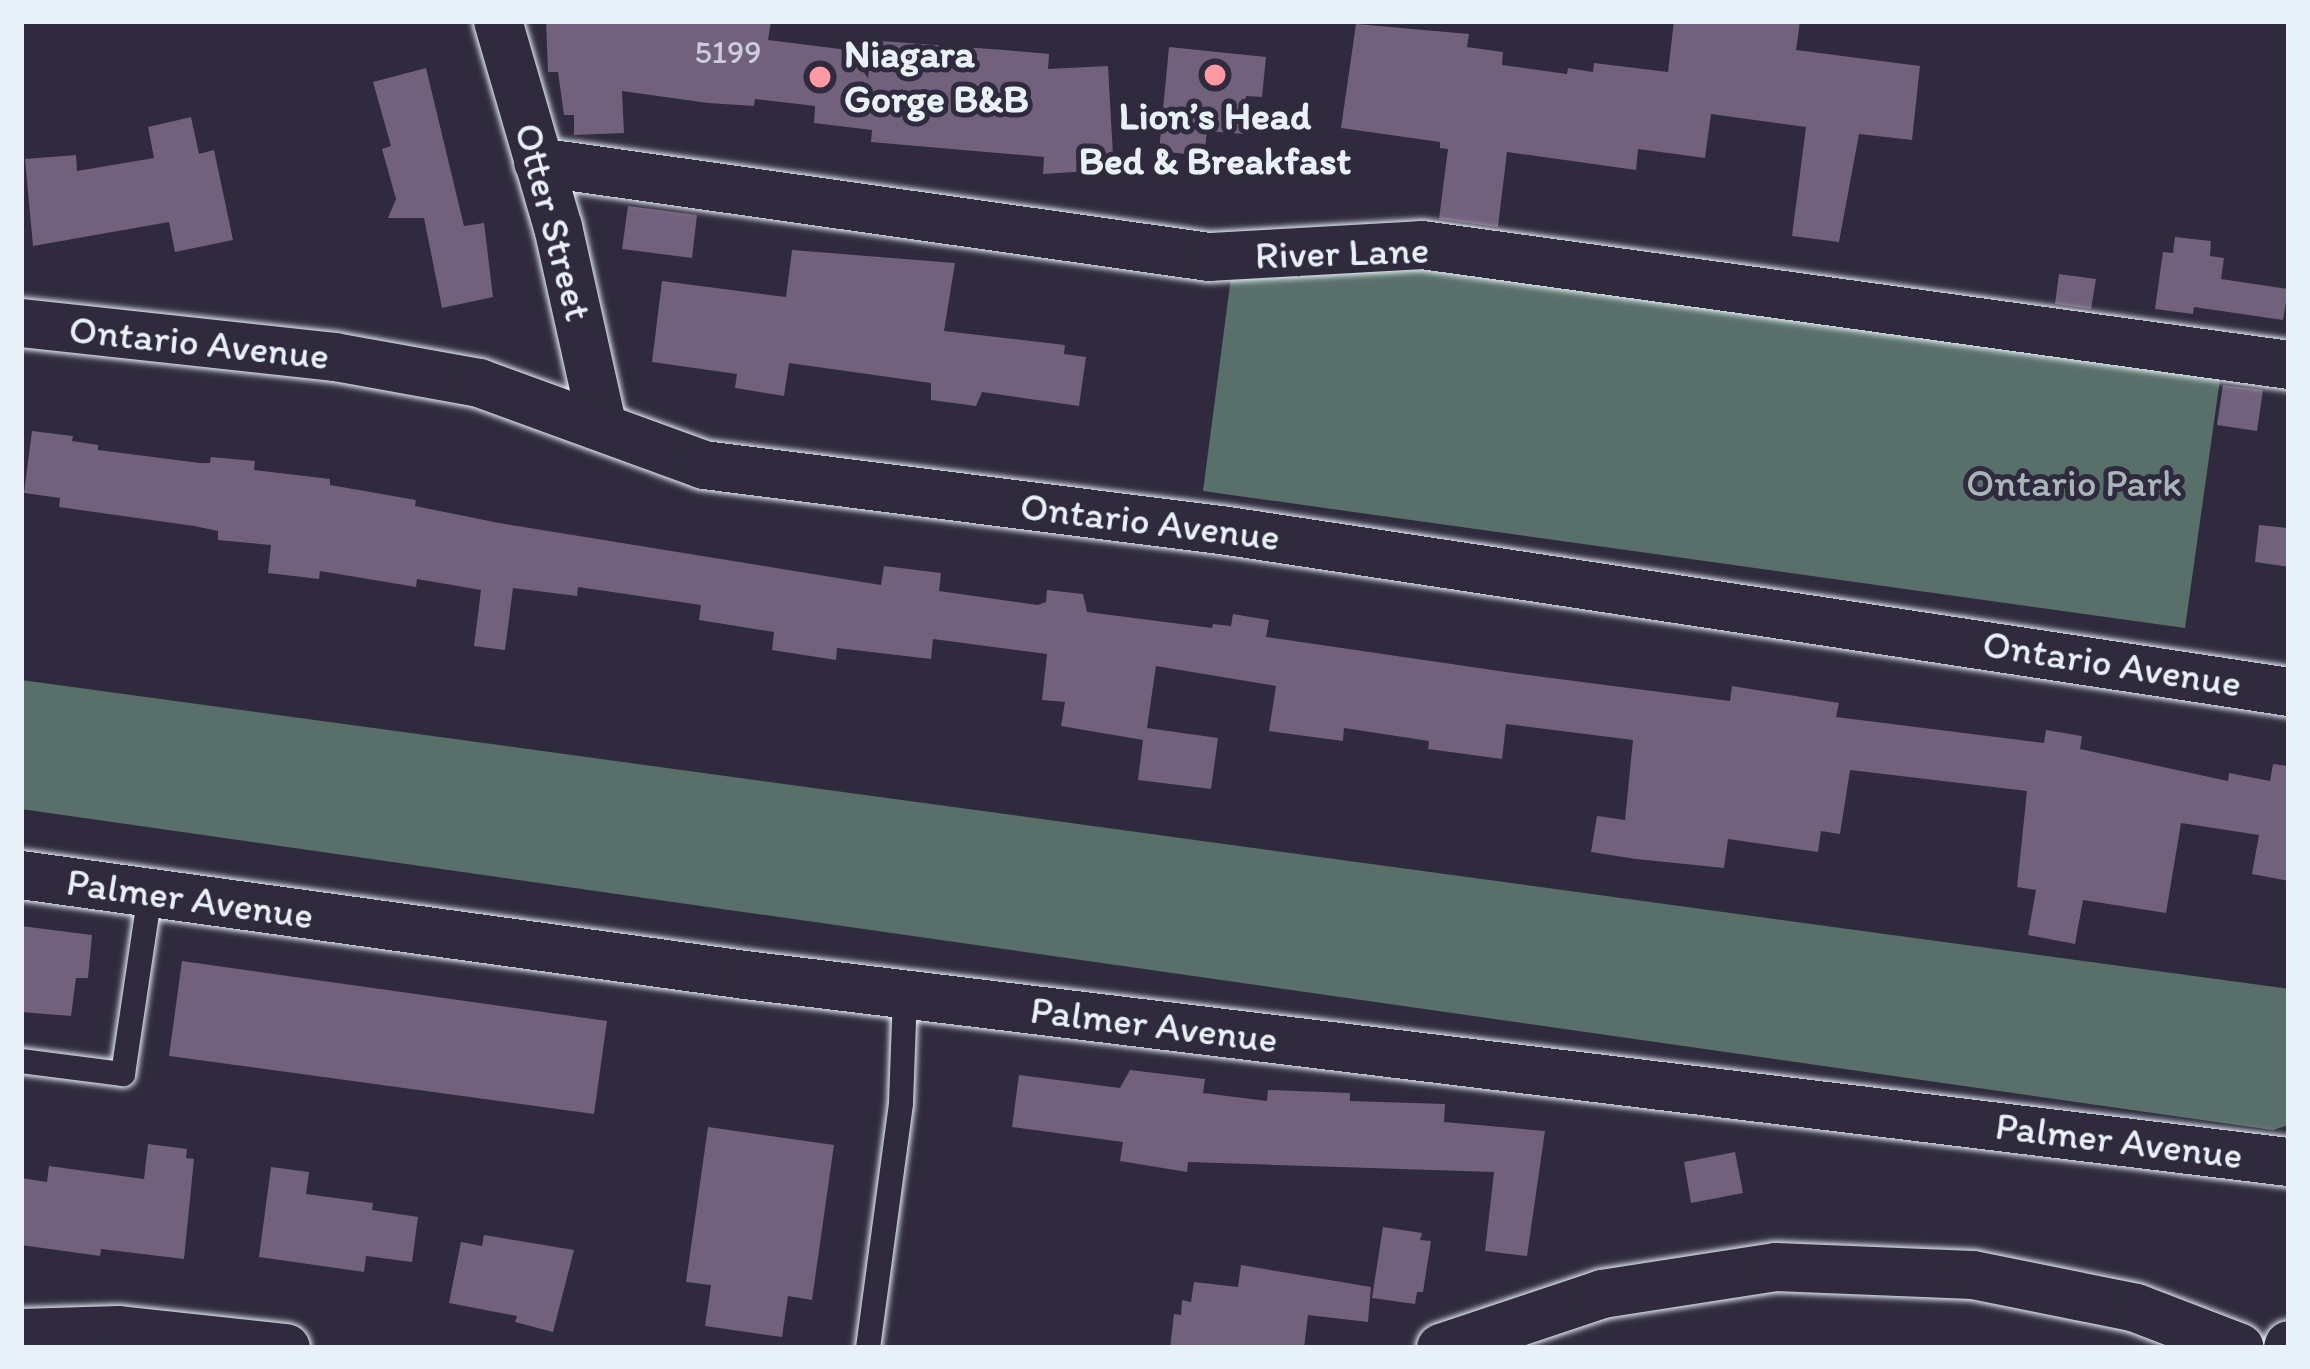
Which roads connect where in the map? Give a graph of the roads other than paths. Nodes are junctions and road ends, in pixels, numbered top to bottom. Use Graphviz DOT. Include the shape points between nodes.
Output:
graph roads {
  1 [pos="498,21"];
  2 [pos="538,162"];
  3 [pos="21,323"];
  4 [pos="2289,365"];
  5 [pos="602,424"];
  6 [pos="2289,692"];
  7 [pos="21,875"];
  8 [pos="150,893"];
  9 [pos="905,994"];
  10 [pos="21,1061"];
  11 [pos="2289,1162"];
  12 [pos="21,1334"];
  13 [pos="286,1348"];
  14 [pos="868,1348"];
  15 [pos="1441,1348"];
  16 [pos="2240,1348"];
  1 -- 2 [label="street, Otter Street"];
  2 -- 4 [label="street, River Lane" via="1209,257 1422,245"];
  2 -- 5 [label="street, Otter Street"];
  3 -- 5 [label="street, Ontario Avenue" via="335,357 479,383"];
  5 -- 6 [label="street, Ontario Avenue" via="704,465 1228,531"];
  7 -- 8 [label="street, Palmer Avenue"];
  8 -- 9 [label="street, Palmer Avenue"];
  8 -- 10 [label="lane" via="123,1074"];
  9 -- 11 [label="street, Palmer Avenue"];
  9 -- 14 [label="lane" via="902,1103"];
  12 -- 13 [label="street" via="119,1330"];
  15 -- 16 [label="street" via="1602,1294 1776,1267 1973,1275 2135,1307"];
}
